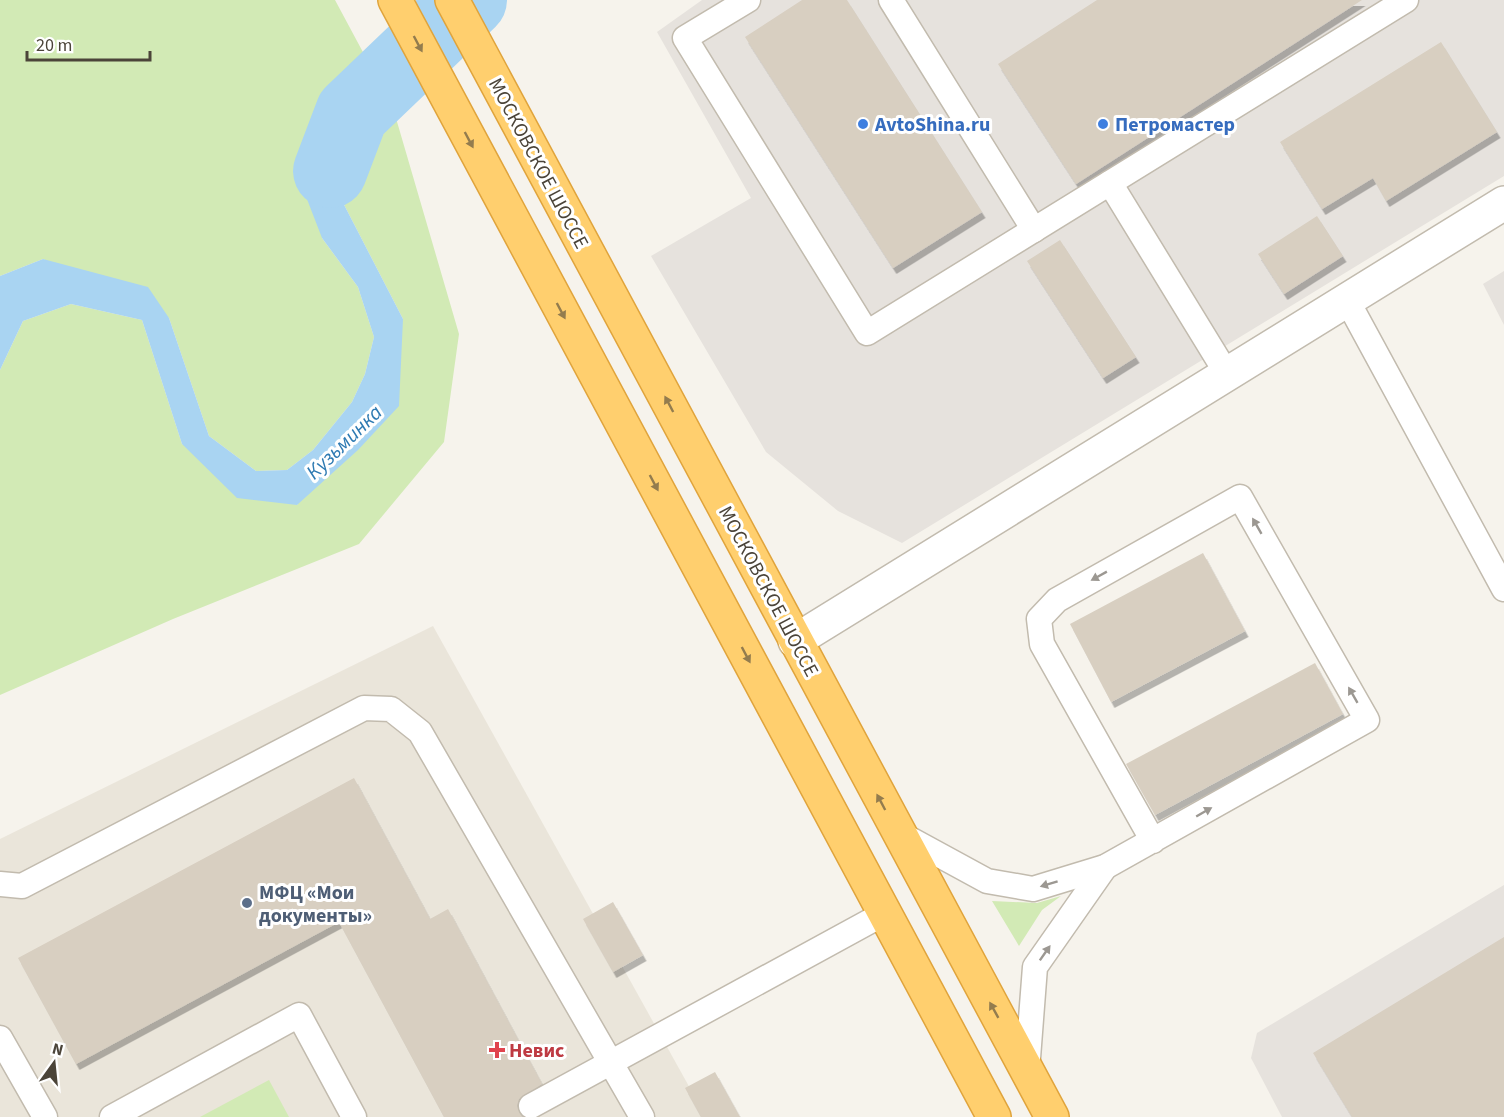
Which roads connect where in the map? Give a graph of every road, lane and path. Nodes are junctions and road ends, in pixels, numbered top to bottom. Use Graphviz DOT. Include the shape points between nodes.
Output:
graph roads {
  1 [pos="395,0"];
  2 [pos="452,0"];
  3 [pos="748,0"];
  4 [pos="891,0"];
  5 [pos="1406,0"];
  6 [pos="1110,183"];
  7 [pos="1504,203"];
  8 [pos="1034,230"];
  9 [pos="1347,300"];
  10 [pos="1227,374"];
  11 [pos="1504,589"];
  12 [pos="795,641"];
  13 [pos="897,832"];
  14 [pos="1153,841"];
  15 [pos="1105,867"];
  16 [pos="0,884"];
  17 [pos="885,913"];
  18 [pos="0,1038"];
  19 [pos="610,1062"];
  20 [pos="1027,1071"];
  21 [pos="531,1106"];
  22 [pos="45,1117"];
  23 [pos="112,1117"];
  24 [pos="354,1117"];
  25 [pos="642,1117"];
  26 [pos="994,1117"];
  27 [pos="1052,1117"];
  1 -- 17 [label="highway, one-way"];
  12 -- 2 [label="highway, МОСКОВСКОЕ ШОССЕ, one-way"];
  3 -- 8 [label="lane" via="685,38 867,333"];
  4 -- 8 [label="lane"];
  5 -- 6 [label="lane"];
  6 -- 8 [label="lane"];
  6 -- 10 [label="lane"];
  7 -- 9 [label="street"];
  9 -- 10 [label="street"];
  9 -- 11 [label="lane"];
  10 -- 12 [label="street"];
  13 -- 12 [label="highway, МОСКОВСКОЕ ШОССЕ, one-way"];
  15 -- 13 [label="lane, one-way" via="1033,889 987,881"];
  20 -- 13 [label="highway, МОСКОВСКОЕ ШОССЕ, one-way"];
  14 -- 14 [label="lane, one-way" via="1367,720 1240,496 1057,600 1039,619 1042,644"];
  14 -- 15 [label="lane"];
  20 -- 15 [label="lane, one-way" via="1035,967"];
  16 -- 19 [label="lane" via="22,886 364,708 391,710 420,732"];
  17 -- 19 [label="lane"];
  17 -- 26 [label="highway"];
  18 -- 22 [label="lane"];
  19 -- 21 [label="lane"];
  19 -- 25 [label="lane"];
  20 -- 27 [label="highway, МОСКОВСКОЕ ШОССЕ"];
  23 -- 24 [label="lane" via="299,1015"];
}
